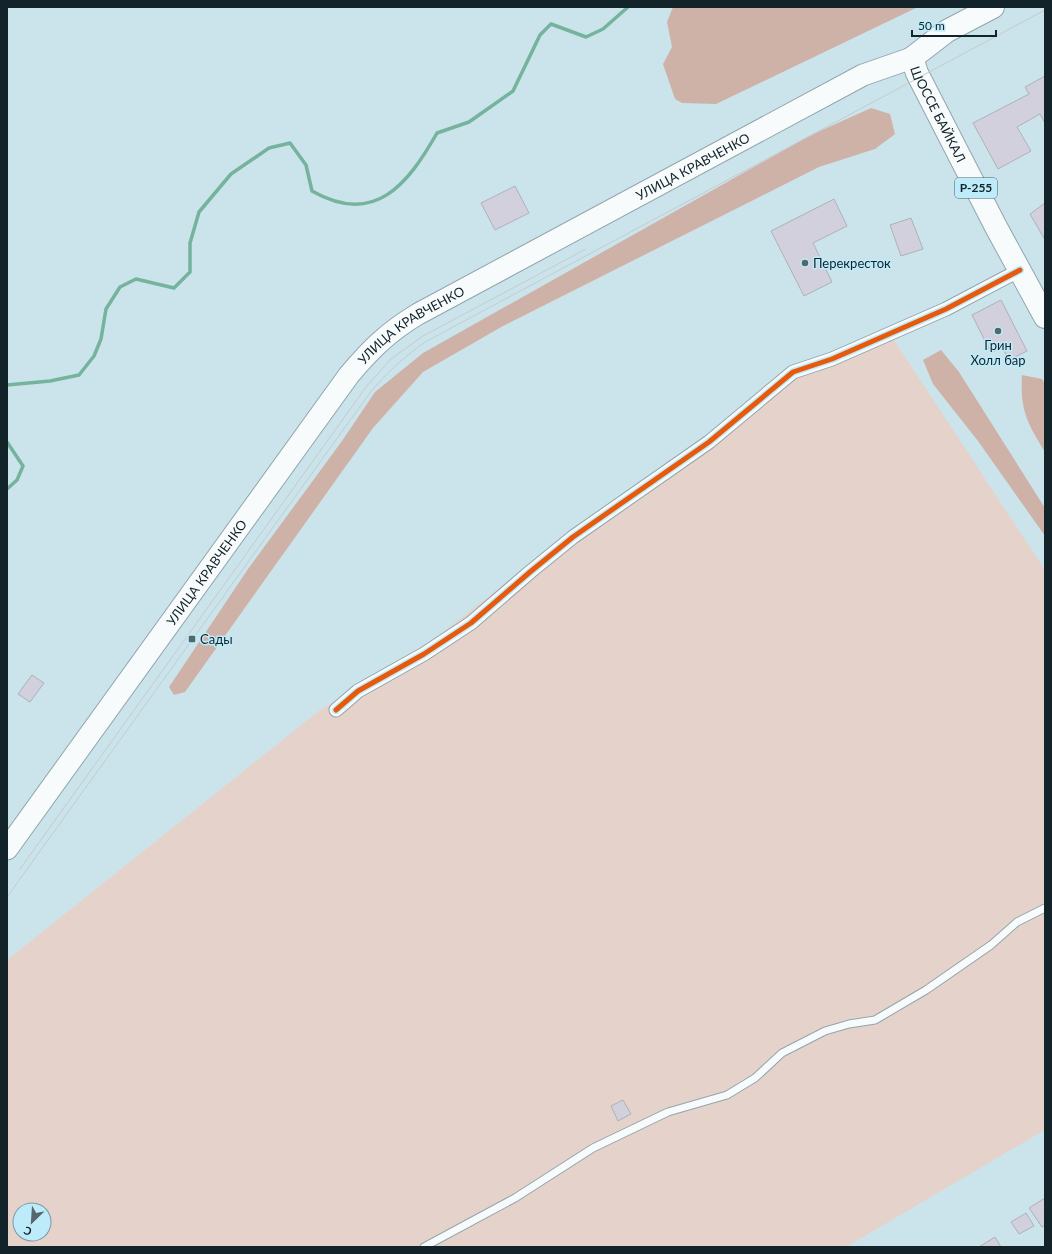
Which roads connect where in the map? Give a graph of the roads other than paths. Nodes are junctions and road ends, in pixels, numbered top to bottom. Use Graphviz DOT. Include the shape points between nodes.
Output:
graph roads {
  1 [pos="993,7"];
  2 [pos="912,58"];
  3 [pos="1020,270"];
  4 [pos="1045,317"];
  5 [pos="336,710"];
  6 [pos="7,850"];
  7 [pos="1045,908"];
  8 [pos="424,1247"];
  1 -- 2 [label="highway, УЛИЦА КРАВЧЕНКО" via="947,31"];
  2 -- 3 [label="highway, ШОССЕ БАЙКАЛ / Р-255" via="919,78"];
  2 -- 6 [label="main road, УЛИЦА КРАВЧЕНКО" via="863,75 425,310 394,329 370,350 349,375"];
  3 -- 4 [label="highway, ШОССЕ БАЙКАЛ / Р-255"];
  3 -- 5 [label="street" via="946,309 832,359 793,372 708,442 573,537 471,623 424,654 358,691"];
  7 -- 8 [label="lane" via="1017,922 991,945 926,990 875,1020 825,1031 782,1054 755,1078 727,1096 668,1112 593,1148 515,1198"];
}
